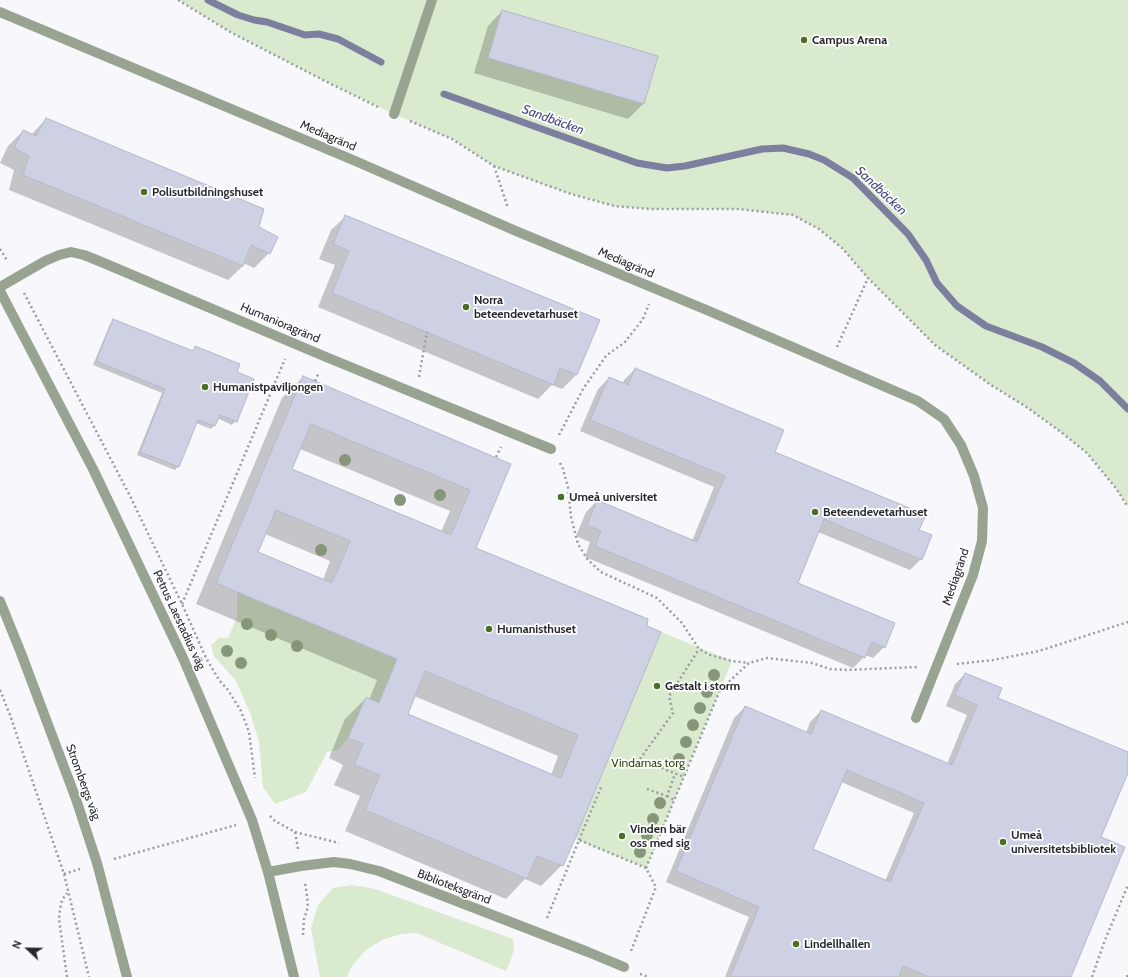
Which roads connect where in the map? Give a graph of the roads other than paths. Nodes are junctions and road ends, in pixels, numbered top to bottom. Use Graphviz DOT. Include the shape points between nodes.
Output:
graph roads {
  1 [pos="432,0"];
  2 [pos="0,12"];
  3 [pos="394,114"];
  4 [pos="0,286"];
  5 [pos="0,291"];
  6 [pos="551,449"];
  7 [pos="0,601"];
  8 [pos="916,718"];
  9 [pos="268,872"];
  10 [pos="624,967"];
  11 [pos="127,977"];
  12 [pos="294,977"];
  1 -- 3 [label="street"];
  2 -- 8 [label="street, Mediagränd" via="830,363 918,401 944,419 961,445 974,476 983,508 982,541 973,575"];
  4 -- 6 [label="street, Humanioragränd" via="45,261 71,252 99,261"];
  5 -- 9 [label="street, Petrus Laestadius väg" via="97,476 183,658 252,820"];
  7 -- 11 [label="street, Strombergs väg" via="67,774 97,863"];
  9 -- 10 [label="street, Biblioteksgränd" via="334,862 379,871"];
  9 -- 12 [label="street, Petrus Laestadius väg"];
}
